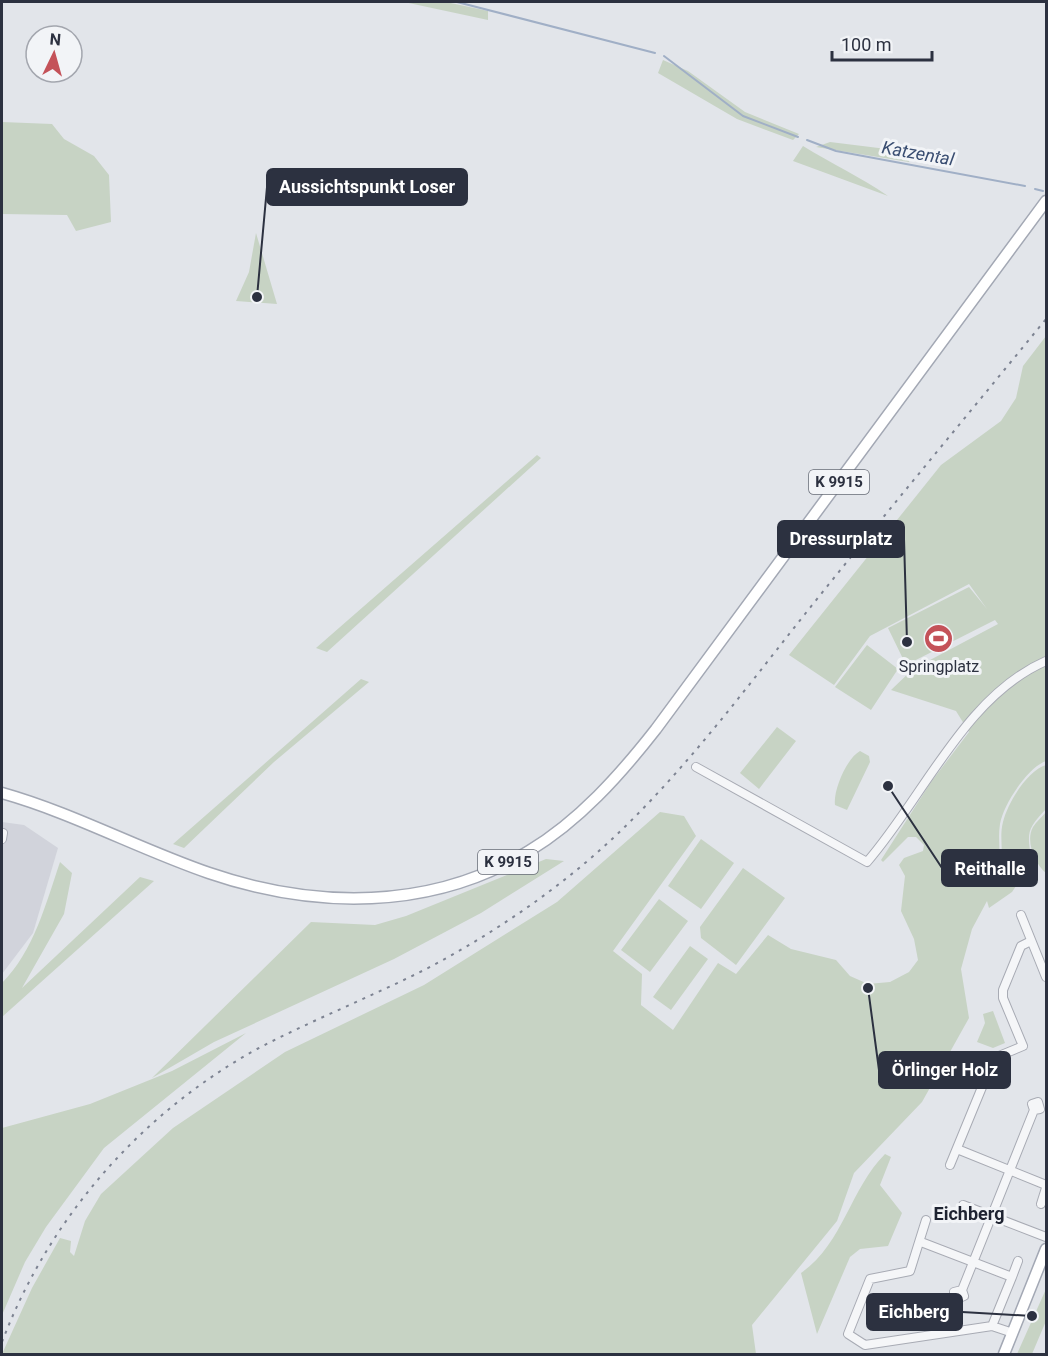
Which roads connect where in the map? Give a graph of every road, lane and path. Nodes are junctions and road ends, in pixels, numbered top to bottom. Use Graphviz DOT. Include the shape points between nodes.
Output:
graph roads {
  1 [pos="1047,201"];
  2 [pos="1047,661"];
  3 [pos="696,767"];
  4 [pos="2,793"];
  5 [pos="1021,915"];
  6 [pos="1031,941"];
  7 [pos="1047,977"];
  8 [pos="1034,1110"];
  9 [pos="957,1149"];
  10 [pos="950,1164"];
  11 [pos="1009,1170"];
  12 [pos="1047,1186"];
  13 [pos="1041,1204"];
  14 [pos="963,1205"];
  15 [pos="990,1215"];
  16 [pos="926,1220"];
  17 [pos="1047,1237"];
  18 [pos="921,1242"];
  19 [pos="1047,1249"];
  20 [pos="1018,1261"];
  21 [pos="976,1264"];
  22 [pos="1012,1277"];
  23 [pos="962,1290"];
  24 [pos="992,1326"];
  25 [pos="1013,1333"];
  26 [pos="1004,1354"];
  1 -- 4 [label="main road, K 9915" via="643,746 579,813 529,851 466,880 431,891 372,899 324,899 267,890 209,873"];
  2 -- 3 [label="street" via="1005,686 946,751 867,862"];
  5 -- 6 [label="street"];
  6 -- 7 [label="street"];
  6 -- 9 [label="street" via="1021,946 1003,990 1023,1046 994,1058"];
  8 -- 11 [label="street"];
  9 -- 10 [label="street"];
  9 -- 11 [label="street"];
  11 -- 12 [label="street"];
  11 -- 15 [label="street"];
  12 -- 13 [label="street"];
  14 -- 15 [label="street"];
  15 -- 17 [label="street"];
  15 -- 21 [label="street"];
  16 -- 18 [label="street"];
  18 -- 21 [label="street"];
  18 -- 24 [label="street" via="910,1271 870,1279 848,1335 866,1345"];
  19 -- 25 [label="main road"];
  20 -- 22 [label="street"];
  21 -- 22 [label="street"];
  21 -- 23 [label="street"];
  22 -- 24 [label="street"];
  24 -- 25 [label="street"];
  25 -- 26 [label="main road"];
}
